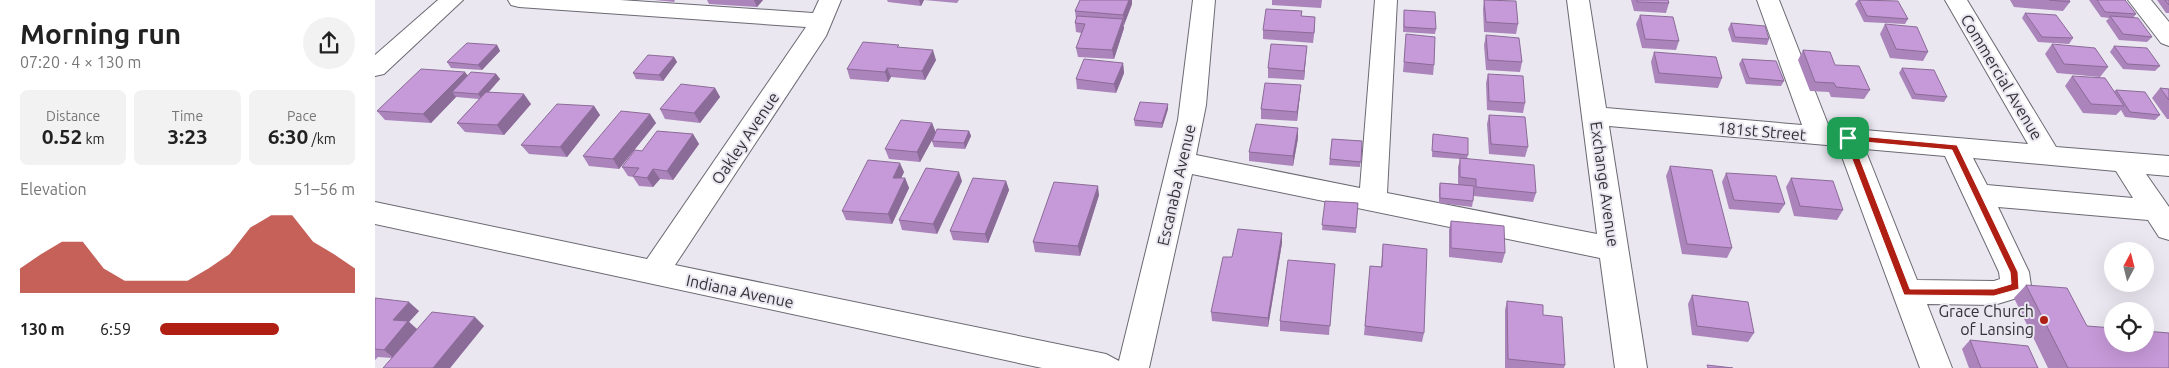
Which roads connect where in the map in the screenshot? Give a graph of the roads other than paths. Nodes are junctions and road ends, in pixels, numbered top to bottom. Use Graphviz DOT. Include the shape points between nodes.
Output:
graph roads {
  1 [pos="452,0"];
  2 [pos="519,0"];
  3 [pos="1205,0"];
  4 [pos="1386,0"];
  5 [pos="1578,0"];
  6 [pos="1768,0"];
  7 [pos="1956,0"];
  8 [pos="2139,0"];
  9 [pos="637,4"];
  10 [pos="825,11"];
  11 [pos="2169,38"];
  12 [pos="375,68"];
  13 [pos="1595,116"];
  14 [pos="1819,136"];
  15 [pos="1848,138"];
  16 [pos="1954,147"];
  17 [pos="2048,155"];
  18 [pos="1182,162"];
  19 [pos="2124,162"];
  20 [pos="2169,166"];
  21 [pos="1978,195"];
  22 [pos="1373,199"];
  23 [pos="375,213"];
  24 [pos="2163,219"];
  25 [pos="1614,249"];
  26 [pos="654,272"];
  27 [pos="1907,292"];
  28 [pos="1105,368"];
  29 [pos="1133,368"];
  30 [pos="1631,368"];
  31 [pos="1936,368"];
  1 -- 12 [label="street"];
  2 -- 9 [label="street"];
  3 -- 18 [label="street, Escanaba Avenue" via="1197,86"];
  4 -- 22 [label="street"];
  5 -- 13 [label="street, Exchange Avenue"];
  6 -- 14 [label="street"];
  7 -- 17 [label="street, Commercial Avenue"];
  8 -- 11 [label="street"];
  9 -- 10 [label="street"];
  10 -- 26 [label="street, Oakley Avenue"];
  13 -- 14 [label="street, 181st Street"];
  13 -- 25 [label="street, Exchange Avenue"];
  14 -- 15 [label="street, 181st Street"];
  15 -- 16 [label="street, 181st Street"];
  15 -- 27 [label="street"];
  16 -- 17 [label="street, 181st Street"];
  16 -- 21 [label="street"];
  17 -- 19 [label="street, 181st Street"];
  18 -- 22 [label="street"];
  18 -- 29 [label="street, Escanaba Avenue"];
  19 -- 20 [label="street, 181st Street"];
  19 -- 24 [label="street"];
  21 -- 24 [label="street"];
  21 -- 27 [label="street" via="2014,272 2016,286 1994,293"];
  22 -- 25 [label="street"];
  23 -- 26 [label="street, Indiana Avenue"];
  25 -- 30 [label="street, Exchange Avenue"];
  26 -- 28 [label="street, Indiana Avenue"];
  27 -- 31 [label="street"];
}
